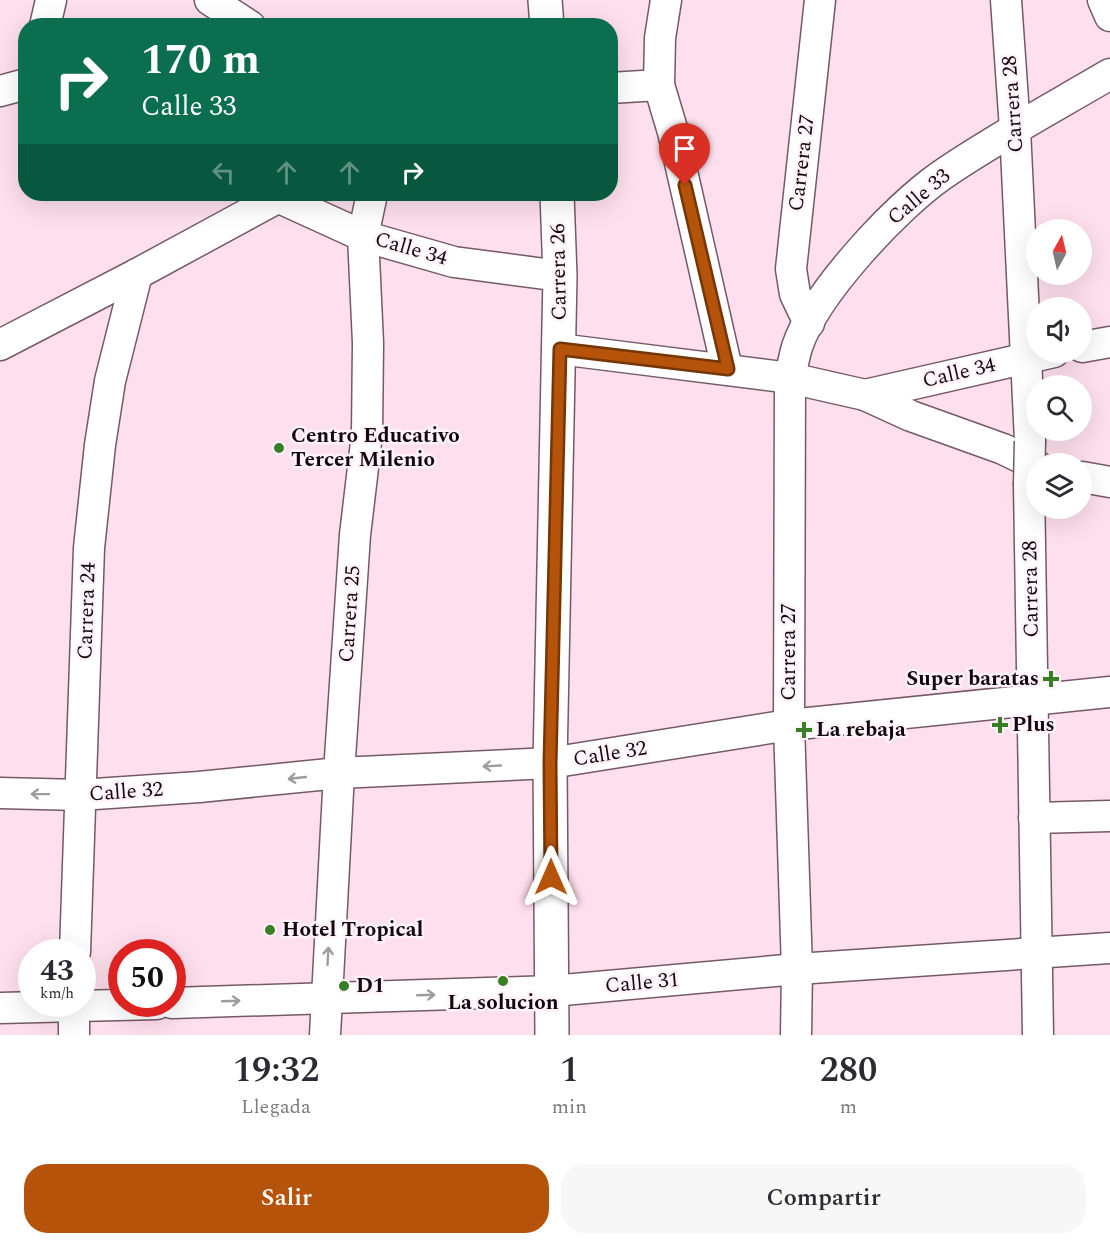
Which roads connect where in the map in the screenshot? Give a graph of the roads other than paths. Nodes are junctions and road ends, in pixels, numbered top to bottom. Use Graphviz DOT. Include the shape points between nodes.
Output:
graph roads {
  1 [pos="51,0"];
  2 [pos="210,0"];
  3 [pos="545,0"];
  4 [pos="666,0"];
  5 [pos="820,0"];
  6 [pos="1006,0"];
  7 [pos="1103,0"];
  8 [pos="1110,16"];
  9 [pos="47,18"];
  10 [pos="238,18"];
  11 [pos="546,18"];
  12 [pos="1110,74"];
  13 [pos="659,85"];
  14 [pos="18,86"];
  15 [pos="618,88"];
  16 [pos="0,91"];
  17 [pos="1015,129"];
  18 [pos="265,201"];
  19 [pos="285,201"];
  20 [pos="370,201"];
  21 [pos="557,201"];
  22 [pos="363,236"];
  23 [pos="137,274"];
  24 [pos="560,276"];
  25 [pos="1034,297"];
  26 [pos="808,323"];
  27 [pos="1110,342"];
  28 [pos="0,345"];
  29 [pos="1092,345"];
  30 [pos="560,349"];
  31 [pos="1026,358"];
  32 [pos="1040,363"];
  33 [pos="728,369"];
  34 [pos="790,378"];
  35 [pos="865,395"];
  36 [pos="1033,453"];
  37 [pos="1026,460"];
  38 [pos="1092,479"];
  39 [pos="1110,482"];
  40 [pos="1032,519"];
  41 [pos="1110,692"];
  42 [pos="1032,699"];
  43 [pos="789,725"];
  44 [pos="550,763"];
  45 [pos="339,773"];
  46 [pos="0,793"];
  47 [pos="80,795"];
  48 [pos="1110,816"];
  49 [pos="1034,818"];
  50 [pos="75,939"];
  51 [pos="1110,948"];
  52 [pos="1036,953"];
  53 [pos="797,969"];
  54 [pos="552,991"];
  55 [pos="325,998"];
  56 [pos="186,1003"];
  57 [pos="0,1008"];
  58 [pos="18,1010"];
  59 [pos="325,1035"];
  60 [pos="552,1035"];
  61 [pos="796,1035"];
  62 [pos="1038,1035"];
  1 -- 9 [label="street"];
  2 -- 10 [label="street"];
  3 -- 11 [label="main road"];
  4 -- 13 [label="street"];
  5 -- 26 [label="street, Carrera 27" via="791,269 795,294"];
  6 -- 17 [label="street, Carrera 28"];
  7 -- 8 [label="street"];
  12 -- 17 [label="street, Calle 33"];
  13 -- 15 [label="street"];
  13 -- 33 [label="street"];
  14 -- 16 [label="street"];
  17 -- 25 [label="street, Carrera 28"];
  17 -- 26 [label="street, Calle 33" via="941,176 907,204 833,284"];
  18 -- 23 [label="street"];
  19 -- 22 [label="street, Calle 34"];
  20 -- 22 [label="street, Carrera 25"];
  21 -- 24 [label="main road, Carrera 26"];
  22 -- 24 [label="street, Calle 34" via="453,262"];
  22 -- 45 [label="street, Carrera 25" via="367,434 355,535"];
  23 -- 28 [label="street"];
  23 -- 47 [label="street, Carrera 24" via="110,381 100,446 89,548"];
  24 -- 30 [label="main road, Carrera 26"];
  26 -- 34 [label="street, Calle 33" via="797,346"];
  27 -- 29 [label="street"];
  30 -- 33 [label="street"];
  30 -- 44 [label="main road, Carrera 26"];
  31 -- 35 [label="street, Calle 34"];
  32 -- 36 [label="street, Carrera 28"];
  33 -- 34 [label="street"];
  34 -- 35 [label="street"];
  34 -- 43 [label="street, Carrera 27"];
  35 -- 37 [label="street"];
  38 -- 39 [label="street"];
  40 -- 42 [label="street, Carrera 28"];
  41 -- 42 [label="street, Calle 32"];
  42 -- 43 [label="street, Calle 32"];
  42 -- 49 [label="street, Carrera 28"];
  43 -- 44 [label="street, Calle 32"];
  43 -- 53 [label="street, Carrera 27"];
  44 -- 45 [label="street, Calle 32, one-way"];
  44 -- 54 [label="main road, Carrera 26"];
  45 -- 47 [label="street, Calle 32, one-way"];
  55 -- 45 [label="street, Carrera 25, one-way"];
  47 -- 46 [label="street, Calle 32, one-way"];
  47 -- 50 [label="street, Carrera 24"];
  48 -- 49 [label="street"];
  49 -- 52 [label="street, Carrera 28"];
  51 -- 52 [label="street, Calle 31"];
  52 -- 53 [label="street, Calle 31"];
  52 -- 62 [label="street, Carrera 28"];
  53 -- 54 [label="street, Calle 31"];
  53 -- 61 [label="street, Carrera 27"];
  55 -- 54 [label="street, Calle 31, one-way"];
  54 -- 60 [label="main road, Carrera 26"];
  56 -- 55 [label="street, Calle 31, one-way"];
  55 -- 59 [label="street, Carrera 25"];
  57 -- 58 [label="street"];
}
